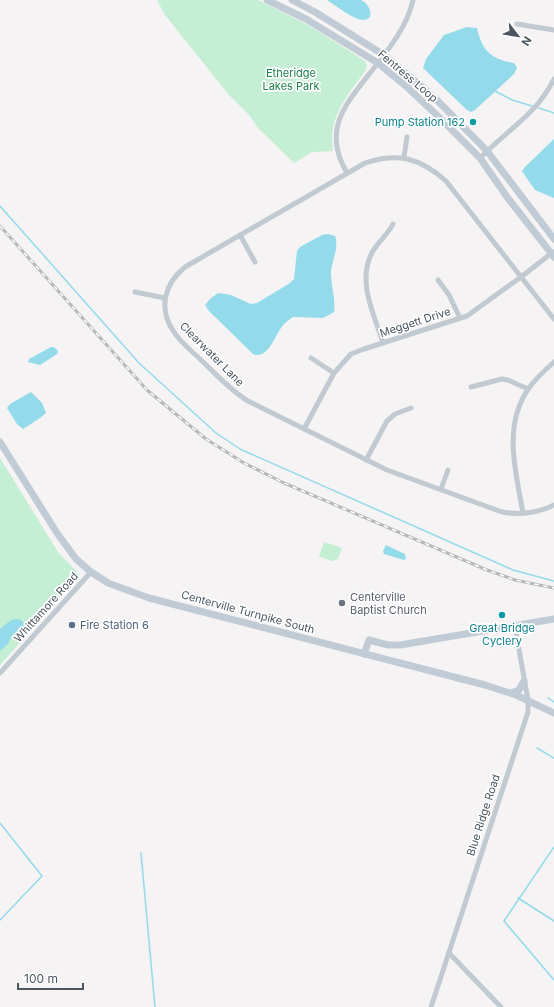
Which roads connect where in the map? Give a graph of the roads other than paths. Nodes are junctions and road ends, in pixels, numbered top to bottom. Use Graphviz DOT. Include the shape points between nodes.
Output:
graph roads {
  1 [pos="267,0"];
  2 [pos="292,0"];
  3 [pos="413,0"];
  4 [pos="517,24"];
  5 [pos="554,30"];
  6 [pos="384,55"];
  7 [pos="378,63"];
  8 [pos="554,80"];
  9 [pos="407,136"];
  10 [pos="487,151"];
  11 [pos="404,157"];
  12 [pos="480,158"];
  13 [pos="347,173"];
  14 [pos="393,224"];
  15 [pos="240,235"];
  16 [pos="554,239"];
  17 [pos="553,254"];
  18 [pos="255,262"];
  19 [pos="521,277"];
  20 [pos="438,280"];
  21 [pos="136,292"];
  22 [pos="165,298"];
  23 [pos="460,318"];
  24 [pos="554,319"];
  25 [pos="383,343"];
  26 [pos="311,358"];
  27 [pos="554,362"];
  28 [pos="334,372"];
  29 [pos="471,387"];
  30 [pos="528,389"];
  31 [pos="411,408"];
  32 [pos="304,429"];
  33 [pos="0,442"];
  34 [pos="366,460"];
  35 [pos="448,470"];
  36 [pos="441,489"];
  37 [pos="554,507"];
  38 [pos="523,513"];
  39 [pos="91,572"];
  40 [pos="554,620"];
  41 [pos="515,627"];
  42 [pos="364,654"];
  43 [pos="0,673"];
  44 [pos="524,681"];
  45 [pos="511,693"];
  46 [pos="528,700"];
  47 [pos="554,713"];
  48 [pos="449,953"];
  49 [pos="431,1007"];
  50 [pos="501,1007"];
  1 -- 7 [label="street, Fentress Loop" via="306,19"];
  2 -- 6 [label="street, Fentress Loop"];
  3 -- 6 [label="street" via="404,26"];
  4 -- 5 [label="street"];
  6 -- 7 [label="street"];
  6 -- 10 [label="street, Fentress Loop" via="446,108"];
  7 -- 12 [label="street, Fentress Loop"];
  7 -- 13 [label="street" via="348,102 338,123 336,142 341,163"];
  8 -- 10 [label="street" via="531,113"];
  9 -- 11 [label="street"];
  10 -- 12 [label="street"];
  10 -- 16 [label="street, Fentress Loop"];
  11 -- 13 [label="street" via="374,160"];
  11 -- 19 [label="street" via="428,166 446,181"];
  12 -- 17 [label="street, Fentress Loop"];
  13 -- 15 [label="street"];
  14 -- 25 [label="street" via="372,252 366,278"];
  15 -- 18 [label="street"];
  15 -- 22 [label="street" via="185,267 168,288"];
  17 -- 19 [label="street, Meggett Drive"];
  19 -- 23 [label="street, Meggett Drive" via="467,316"];
  19 -- 24 [label="street"];
  20 -- 23 [label="street" via="449,295"];
  21 -- 22 [label="street"];
  22 -- 32 [label="street, Clearwater Lane" via="166,316 174,332 228,387 248,401"];
  23 -- 25 [label="street, Meggett Drive"];
  25 -- 28 [label="street, Meggett Drive" via="351,354"];
  26 -- 28 [label="street"];
  27 -- 30 [label="street"];
  28 -- 32 [label="street, Meggett Drive"];
  29 -- 30 [label="street" via="502,379"];
  30 -- 38 [label="street" via="517,413 513,444"];
  31 -- 34 [label="street" via="395,414 387,421"];
  32 -- 34 [label="street, Clearwater Lane"];
  33 -- 39 [label="street, Centerville Turnpike South" via="66,547"];
  34 -- 36 [label="street, Clearwater Lane"];
  35 -- 36 [label="street"];
  36 -- 38 [label="street, Clearwater Lane" via="502,512"];
  37 -- 38 [label="street, Clearwater Lane"];
  39 -- 42 [label="street, Centerville Turnpike South" via="117,587 149,598"];
  39 -- 43 [label="street, Whittamore Road"];
  40 -- 41 [label="street"];
  41 -- 42 [label="street" via="396,645 369,640"];
  41 -- 44 [label="street, Blue Ridge Road"];
  42 -- 45 [label="street, Centerville Turnpike South"];
  44 -- 45 [label="street" via="519,690"];
  44 -- 46 [label="street, Blue Ridge Road"];
  45 -- 46 [label="street, Centerville Turnpike South"];
  46 -- 47 [label="street, Centerville Turnpike South"];
  46 -- 48 [label="street, Blue Ridge Road" via="528,712"];
  48 -- 49 [label="street, Blue Ridge Road"];
  48 -- 50 [label="street"];
}
